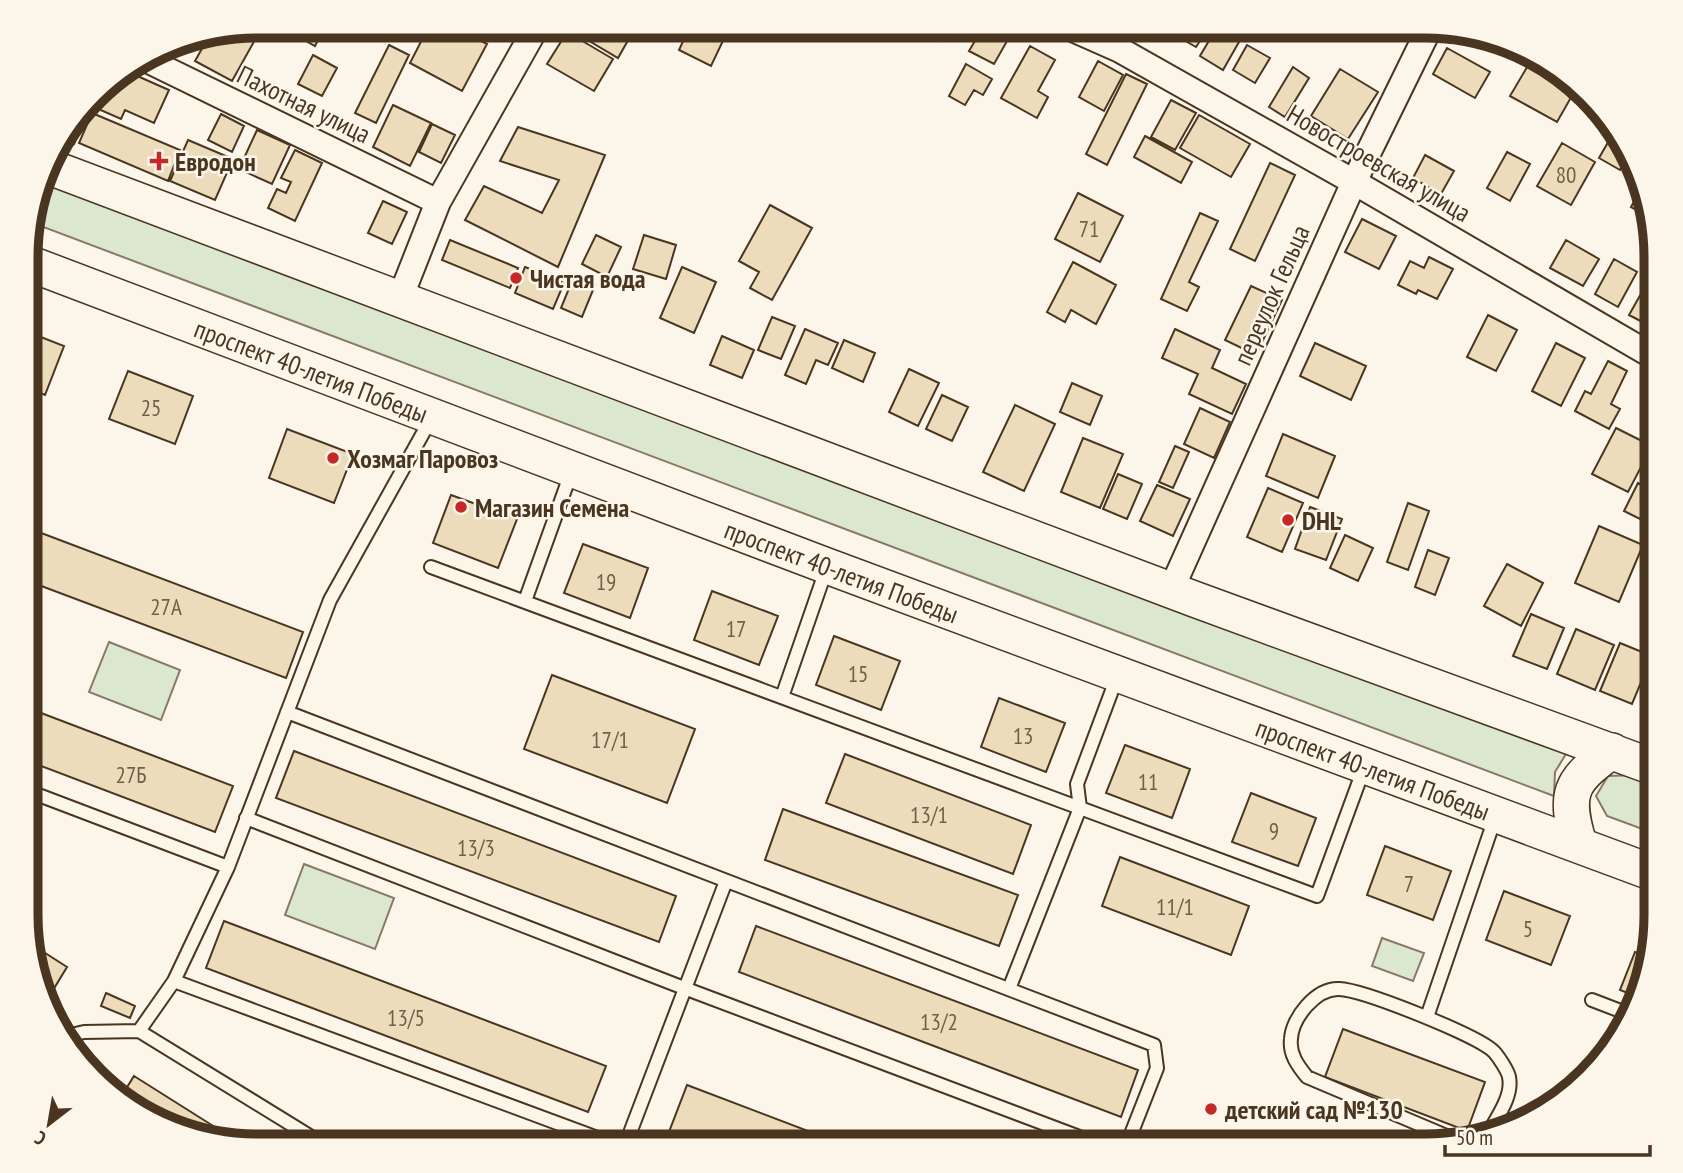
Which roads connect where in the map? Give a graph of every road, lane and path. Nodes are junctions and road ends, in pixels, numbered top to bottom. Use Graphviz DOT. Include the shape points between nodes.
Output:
graph roads {
  1 [pos="530,39"];
  2 [pos="1095,39"];
  3 [pos="1424,39"];
  4 [pos="155,64"];
  5 [pos="57,170"];
  6 [pos="1354,182"];
  7 [pos="438,202"];
  8 [pos="38,267"];
  9 [pos="399,301"];
  10 [pos="1644,351"];
  11 [pos="432,417"];
  12 [pos="572,469"];
  13 [pos="827,566"];
  14 [pos="431,567"];
  15 [pos="1171,590"];
  16 [pos="525,601"];
  17 [pos="1118,673"];
  18 [pos="782,697"];
  19 [pos="287,712"];
  20 [pos="1612,751"];
  21 [pos="1644,763"];
  22 [pos="1365,765"];
  23 [pos="39,795"];
  24 [pos="1080,808"];
  25 [pos="1496,814"];
  26 [pos="246,818"];
  27 [pos="1579,844"];
  28 [pos="228,867"];
  29 [pos="1644,869"];
  30 [pos="726,881"];
  31 [pos="174,982"];
  32 [pos="684,989"];
  33 [pos="1009,989"];
  34 [pos="1592,1000"];
  35 [pos="1622,1012"];
  36 [pos="1427,1017"];
  37 [pos="139,1031"];
  38 [pos="74,1035"];
  39 [pos="1494,1124"];
  40 [pos="306,1134"];
  41 [pos="586,1134"];
  42 [pos="630,1134"];
  43 [pos="1071,1134"];
  44 [pos="1131,1134"];
  45 [pos="1441,1134"];
  1 -- 7 [label="street"];
  2 -- 6 [label="street, Новостроевская улица"];
  3 -- 6 [label="street, переулок Гельца"];
  4 -- 7 [label="street, Пахотная улица"];
  5 -- 9 [label="main road"];
  6 -- 10 [label="street, Новостроевская улица"];
  6 -- 15 [label="street, переулок Гельца"];
  7 -- 9 [label="street"];
  8 -- 11 [label="main road, проспект 40-летия Победы"];
  9 -- 15 [label="main road"];
  11 -- 12 [label="main road, проспект 40-летия Победы"];
  11 -- 19 [label="lane" via="330,600"];
  12 -- 13 [label="main road, проспект 40-летия Победы"];
  12 -- 16 [label="lane"];
  13 -- 17 [label="main road, проспект 40-летия Победы"];
  13 -- 18 [label="lane"];
  14 -- 16 [label="lane"];
  15 -- 20 [label="main road"];
  16 -- 18 [label="lane"];
  17 -- 22 [label="main road, проспект 40-летия Победы"];
  17 -- 24 [label="lane" via="1077,784"];
  18 -- 24 [label="lane"];
  19 -- 26 [label="lane"];
  19 -- 30 [label="lane"];
  20 -- 21 [label="main road"];
  20 -- 27 [label="main road" via="1579,776 1572,789 1570,816"];
  22 -- 24 [label="lane" via="1317,896"];
  22 -- 25 [label="main road, проспект 40-летия Победы"];
  23 -- 28 [label="lane"];
  24 -- 33 [label="lane"];
  25 -- 27 [label="main road, проспект 40-летия Победы"];
  25 -- 36 [label="lane"];
  26 -- 28 [label="lane"];
  26 -- 32 [label="lane"];
  27 -- 29 [label="main road, проспект 40-летия Победы"];
  28 -- 31 [label="lane"];
  30 -- 32 [label="lane"];
  30 -- 33 [label="lane"];
  31 -- 37 [label="lane"];
  31 -- 41 [label="lane"];
  32 -- 42 [label="lane"];
  32 -- 43 [label="lane"];
  33 -- 44 [label="lane" via="1154,1045 1157,1068"];
  34 -- 35 [label="lane"];
  36 -- 39 [label="lane" via="1494,1051 1509,1077 1506,1101"];
  36 -- 45 [label="lane" via="1339,989 1319,995 1298,1017 1291,1039 1295,1062 1307,1077"];
  37 -- 38 [label="lane"];
  37 -- 40 [label="lane"];
}
